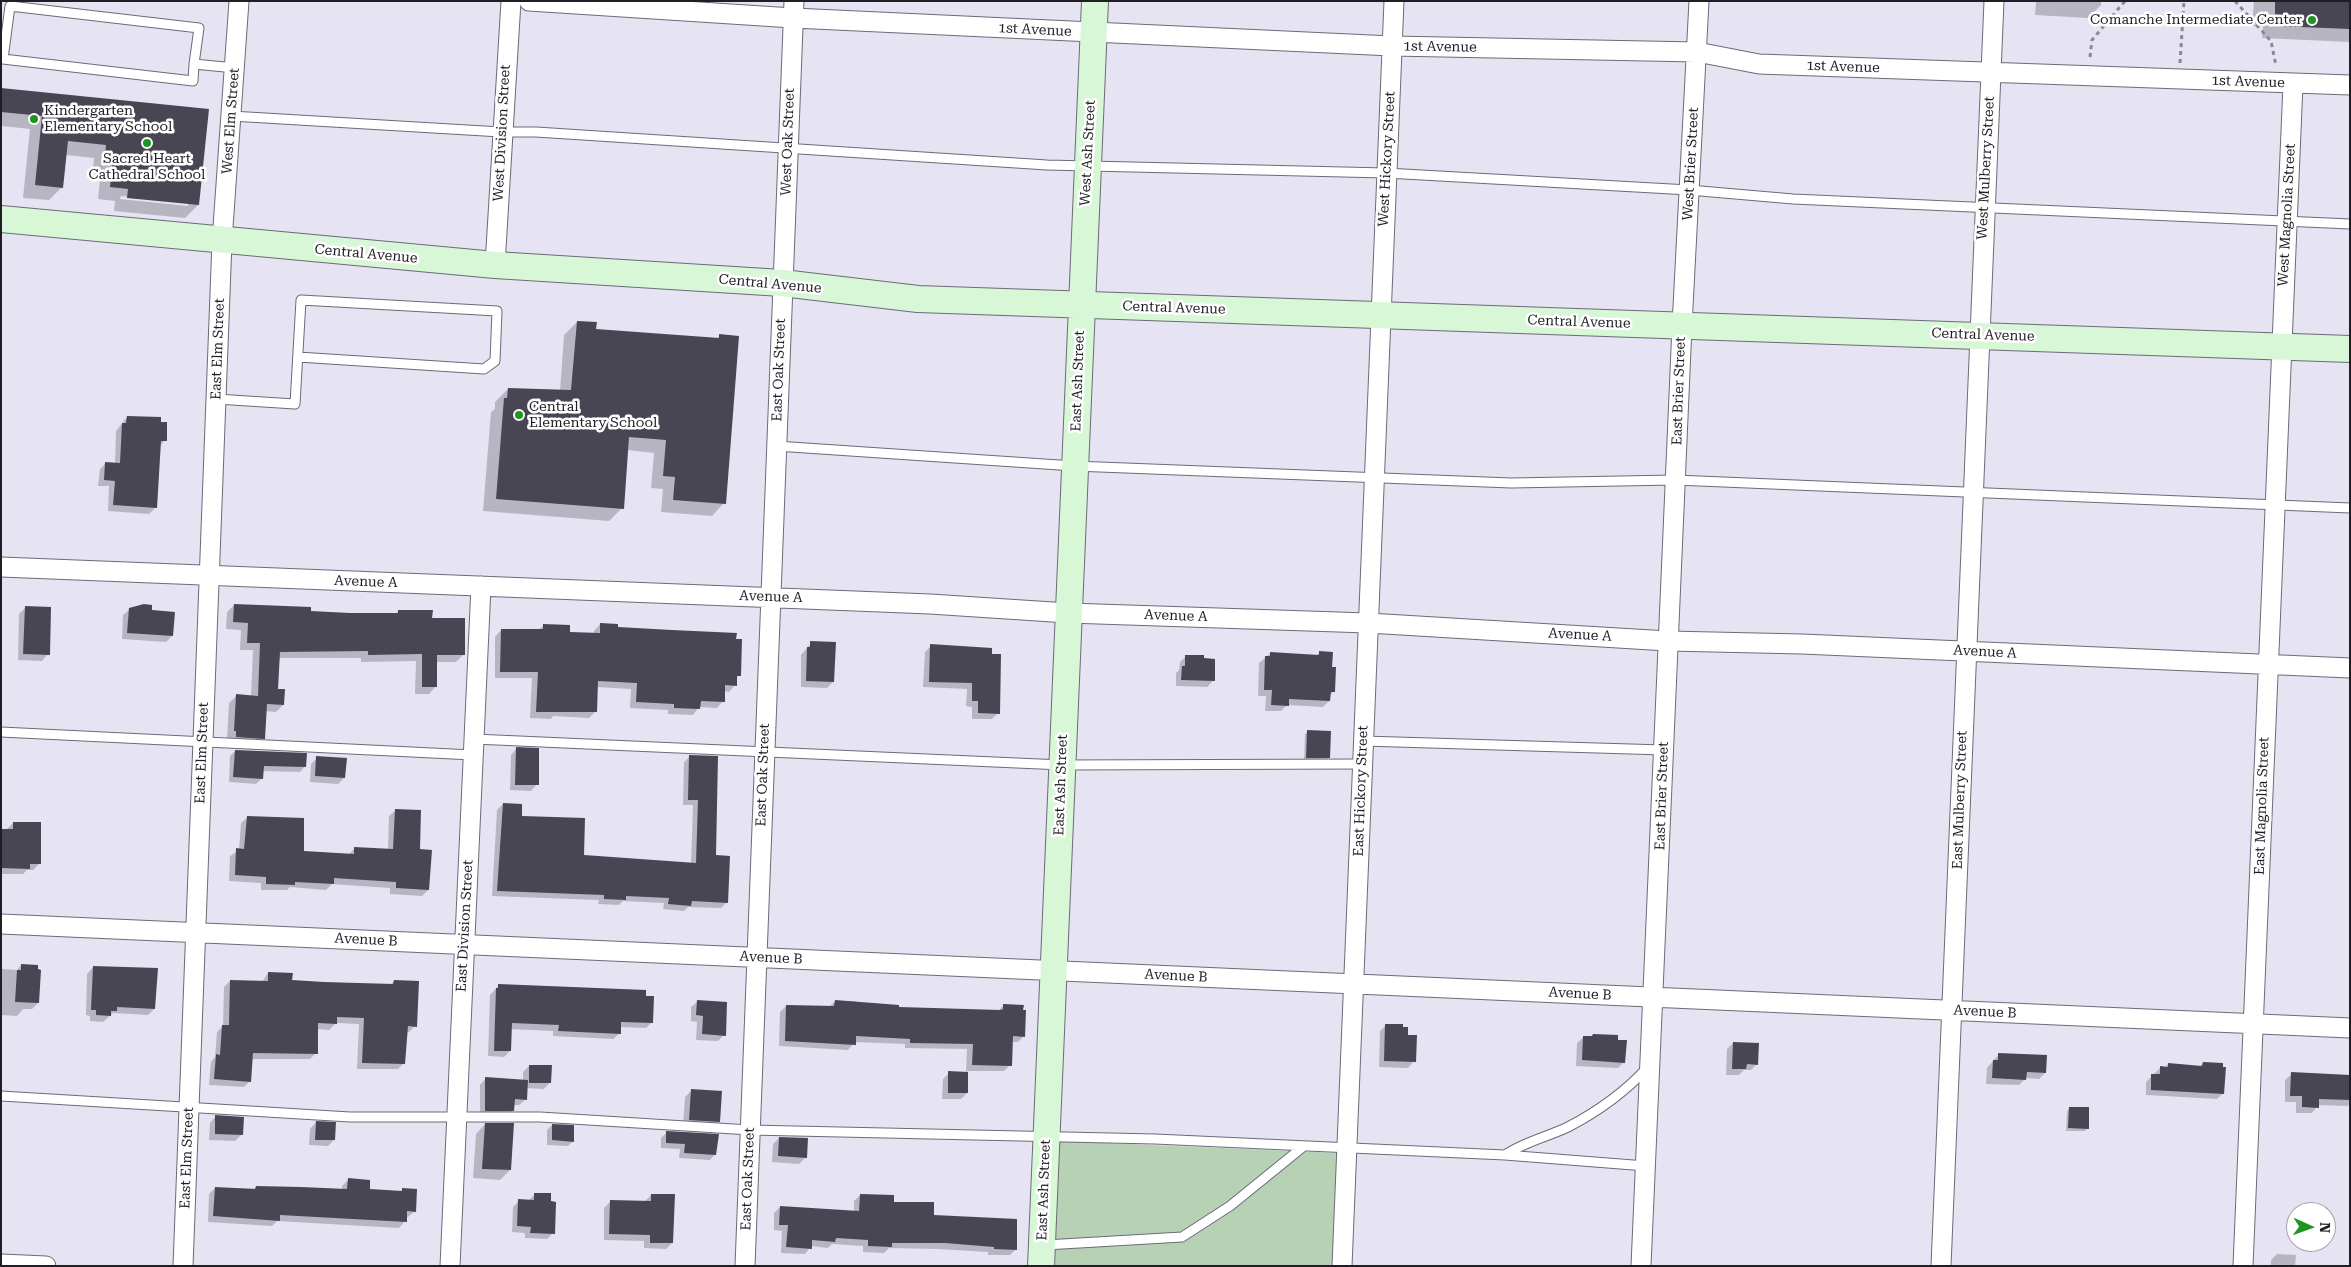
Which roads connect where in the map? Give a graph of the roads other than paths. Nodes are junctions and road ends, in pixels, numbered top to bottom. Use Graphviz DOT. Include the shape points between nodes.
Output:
graph roads {
  1 [pos="239,1"];
  2 [pos="510,1"];
  3 [pos="529,1"];
  4 [pos="1095,1"];
  5 [pos="1394,1"];
  6 [pos="1699,1"];
  7 [pos="1994,1"];
  8 [pos="794,10"];
  9 [pos="1093,32"];
  10 [pos="1392,46"];
  11 [pos="1697,52"];
  12 [pos="194,64"];
  13 [pos="235,68"];
  14 [pos="1990,72"];
  15 [pos="2285,84"];
  16 [pos="2350,85"];
  17 [pos="232,116"];
  18 [pos="501,132"];
  19 [pos="787,148"];
  20 [pos="1088,166"];
  21 [pos="1386,173"];
  22 [pos="1689,190"];
  23 [pos="1984,208"];
  24 [pos="1,219"];
  25 [pos="2286,221"];
  26 [pos="2350,224"];
  27 [pos="222,241"];
  28 [pos="495,265"];
  29 [pos="782,283"];
  30 [pos="1081,305"];
  31 [pos="1380,316"];
  32 [pos="1682,326"];
  33 [pos="1979,335"];
  34 [pos="2282,346"];
  35 [pos="2350,349"];
  36 [pos="298,356"];
  37 [pos="216,399"];
  38 [pos="776,446"];
  39 [pos="1074,466"];
  40 [pos="1374,477"];
  41 [pos="1675,480"];
  42 [pos="1973,493"];
  43 [pos="2275,505"];
  44 [pos="2350,508"];
  45 [pos="1,567"];
  46 [pos="209,575"];
  47 [pos="481,586"];
  48 [pos="770,598"];
  49 [pos="1068,613"];
  50 [pos="1368,623"];
  51 [pos="1668,641"];
  52 [pos="1966,652"];
  53 [pos="2268,665"];
  54 [pos="2350,668"];
  55 [pos="1,732"];
  56 [pos="1363,741"];
  57 [pos="203,742"];
  58 [pos="473,747"];
  59 [pos="764,750"];
  60 [pos="1664,750"];
  61 [pos="1362,764"];
  62 [pos="1062,765"];
  63 [pos="1,924"];
  64 [pos="196,932"];
  65 [pos="465,944"];
  66 [pos="756,958"];
  67 [pos="1053,970"];
  68 [pos="1353,984"];
  69 [pos="1653,998"];
  70 [pos="1951,1010"];
  71 [pos="2253,1024"];
  72 [pos="2350,1028"];
  73 [pos="1650,1064"];
  74 [pos="1,1096"];
  75 [pos="189,1106"];
  76 [pos="457,1117"];
  77 [pos="750,1130"];
  78 [pos="1047,1136"];
  79 [pos="1304,1146"];
  80 [pos="1347,1147"];
  81 [pos="1505,1155"];
  82 [pos="1646,1166"];
  83 [pos="1042,1255"];
  84 [pos="1,1264"];
  85 [pos="46,1266"];
  86 [pos="183,1266"];
  87 [pos="450,1266"];
  88 [pos="745,1266"];
  89 [pos="1342,1266"];
  90 [pos="1641,1266"];
  91 [pos="1941,1266"];
  92 [pos="2243,1266"];
  1 -- 13 [label="street, West Elm Street"];
  2 -- 18 [label="street, West Division Street"];
  3 -- 8 [label="street, 1st Avenue"];
  4 -- 9 [label="street, West Ash Street"];
  5 -- 10 [label="street, West Hickory Street"];
  6 -- 11 [label="street, West Brier Street"];
  7 -- 14 [label="street, West Mulberry Street"];
  8 -- 9 [label="street, 1st Avenue"];
  8 -- 19 [label="street, West Oak Street"];
  9 -- 10 [label="street, 1st Avenue"];
  9 -- 20 [label="street, West Ash Street"];
  10 -- 11 [label="street, 1st Avenue"];
  10 -- 21 [label="street, West Hickory Street"];
  11 -- 14 [label="street, 1st Avenue" via="1759,64"];
  11 -- 22 [label="street, West Brier Street"];
  12 -- 12 [label="lane" via="199,28 10,6 4,59 193,81"];
  12 -- 13 [label="lane"];
  13 -- 17 [label="street, West Elm Street"];
  14 -- 15 [label="street, 1st Avenue"];
  14 -- 23 [label="street, West Mulberry Street"];
  15 -- 16 [label="street, 1st Avenue"];
  15 -- 25 [label="street, West Magnolia Street"];
  17 -- 18 [label="lane"];
  17 -- 27 [label="street, West Elm Street"];
  18 -- 19 [label="lane"];
  18 -- 28 [label="street, West Division Street"];
  19 -- 20 [label="lane"];
  19 -- 29 [label="street, West Oak Street"];
  20 -- 21 [label="lane"];
  20 -- 30 [label="street, West Ash Street"];
  21 -- 22 [label="lane"];
  21 -- 31 [label="street, West Hickory Street"];
  22 -- 23 [label="lane" via="1794,199"];
  22 -- 32 [label="street, West Brier Street"];
  23 -- 25 [label="lane"];
  23 -- 33 [label="street, West Mulberry Street"];
  24 -- 27 [label="street, Central Avenue"];
  25 -- 26 [label="lane"];
  25 -- 34 [label="street, West Magnolia Street"];
  27 -- 28 [label="street, Central Avenue"];
  27 -- 37 [label="street, East Elm Street"];
  28 -- 29 [label="street, Central Avenue"];
  29 -- 30 [label="street, Central Avenue" via="918,299"];
  29 -- 38 [label="street, East Oak Street"];
  30 -- 31 [label="street, Central Avenue"];
  30 -- 39 [label="street, East Ash Street"];
  31 -- 32 [label="street, Central Avenue"];
  31 -- 40 [label="street, East Hickory Street"];
  32 -- 33 [label="street, Central Avenue"];
  32 -- 41 [label="street, East Brier Street"];
  33 -- 34 [label="street, Central Avenue"];
  33 -- 42 [label="street, East Mulberry Street"];
  34 -- 35 [label="street, Central Avenue"];
  34 -- 43 [label="street, East Magnolia Street"];
  36 -- 36 [label="lane" via="301,300 497,311 495,360 484,368"];
  36 -- 37 [label="lane" via="295,404"];
  37 -- 46 [label="street, East Elm Street"];
  38 -- 39 [label="lane"];
  38 -- 48 [label="street, East Oak Street"];
  39 -- 40 [label="lane"];
  39 -- 49 [label="street, East Ash Street"];
  40 -- 41 [label="lane" via="1510,483"];
  40 -- 50 [label="street, East Hickory Street"];
  41 -- 42 [label="lane"];
  41 -- 51 [label="street, East Brier Street"];
  42 -- 43 [label="lane"];
  42 -- 52 [label="street, East Mulberry Street"];
  43 -- 44 [label="lane"];
  43 -- 53 [label="street, East Magnolia Street"];
  45 -- 46 [label="street, Avenue A"];
  46 -- 47 [label="street, Avenue A"];
  46 -- 57 [label="street, East Elm Street"];
  47 -- 48 [label="street, Avenue A"];
  47 -- 58 [label="street, East Division Street"];
  48 -- 49 [label="street, Avenue A"];
  48 -- 59 [label="street, East Oak Street"];
  49 -- 50 [label="street, Avenue A"];
  49 -- 62 [label="street, East Ash Street"];
  50 -- 51 [label="street, Avenue A"];
  50 -- 56 [label="street, East Hickory Street"];
  51 -- 52 [label="street, Avenue A"];
  51 -- 60 [label="street, East Brier Street"];
  52 -- 53 [label="street, Avenue A"];
  52 -- 70 [label="street, East Mulberry Street"];
  53 -- 54 [label="street, Avenue A"];
  53 -- 71 [label="street, East Magnolia Street"];
  55 -- 57 [label="lane"];
  56 -- 60 [label="lane"];
  56 -- 61 [label="street, East Hickory Street"];
  57 -- 58 [label="lane"];
  57 -- 64 [label="street, East Elm Street"];
  58 -- 59 [label="lane"];
  58 -- 65 [label="street, East Division Street"];
  59 -- 62 [label="lane"];
  59 -- 66 [label="street, East Oak Street"];
  60 -- 69 [label="street, East Brier Street"];
  61 -- 62 [label="lane"];
  61 -- 68 [label="street, East Hickory Street"];
  62 -- 67 [label="street, East Ash Street"];
  63 -- 64 [label="street, Avenue B"];
  64 -- 65 [label="street, Avenue B"];
  64 -- 75 [label="street, East Elm Street"];
  65 -- 66 [label="street, Avenue B"];
  65 -- 76 [label="street, East Division Street"];
  66 -- 67 [label="street, Avenue B"];
  66 -- 77 [label="street, East Oak Street"];
  67 -- 68 [label="street, Avenue B"];
  67 -- 78 [label="street, East Ash Street"];
  68 -- 69 [label="street, Avenue B"];
  68 -- 80 [label="street, East Hickory Street"];
  69 -- 70 [label="street, Avenue B"];
  69 -- 73 [label="street, East Brier Street"];
  70 -- 71 [label="street, Avenue B"];
  70 -- 91 [label="street, East Mulberry Street"];
  71 -- 72 [label="street, Avenue B"];
  71 -- 92 [label="street, East Magnolia Street"];
  73 -- 81 [label="lane" via="1633,1082 1596,1110 1568,1127 1520,1145"];
  73 -- 82 [label="street, East Brier Street"];
  74 -- 75 [label="lane"];
  75 -- 76 [label="lane" via="350,1117"];
  75 -- 86 [label="street, East Elm Street"];
  76 -- 77 [label="lane" via="540,1117"];
  76 -- 87 [label="street, East Division Street"];
  77 -- 78 [label="lane"];
  77 -- 88 [label="street, East Oak Street"];
  78 -- 79 [label="lane"];
  78 -- 83 [label="street, East Ash Street"];
  79 -- 80 [label="lane"];
  79 -- 83 [label="lane" via="1230,1206 1182,1236"];
  80 -- 81 [label="lane"];
  80 -- 89 [label="street, East Hickory Street"];
  81 -- 82 [label="lane"];
  82 -- 90 [label="street, East Brier Street"];
  84 -- 85 [label="street"];
}
